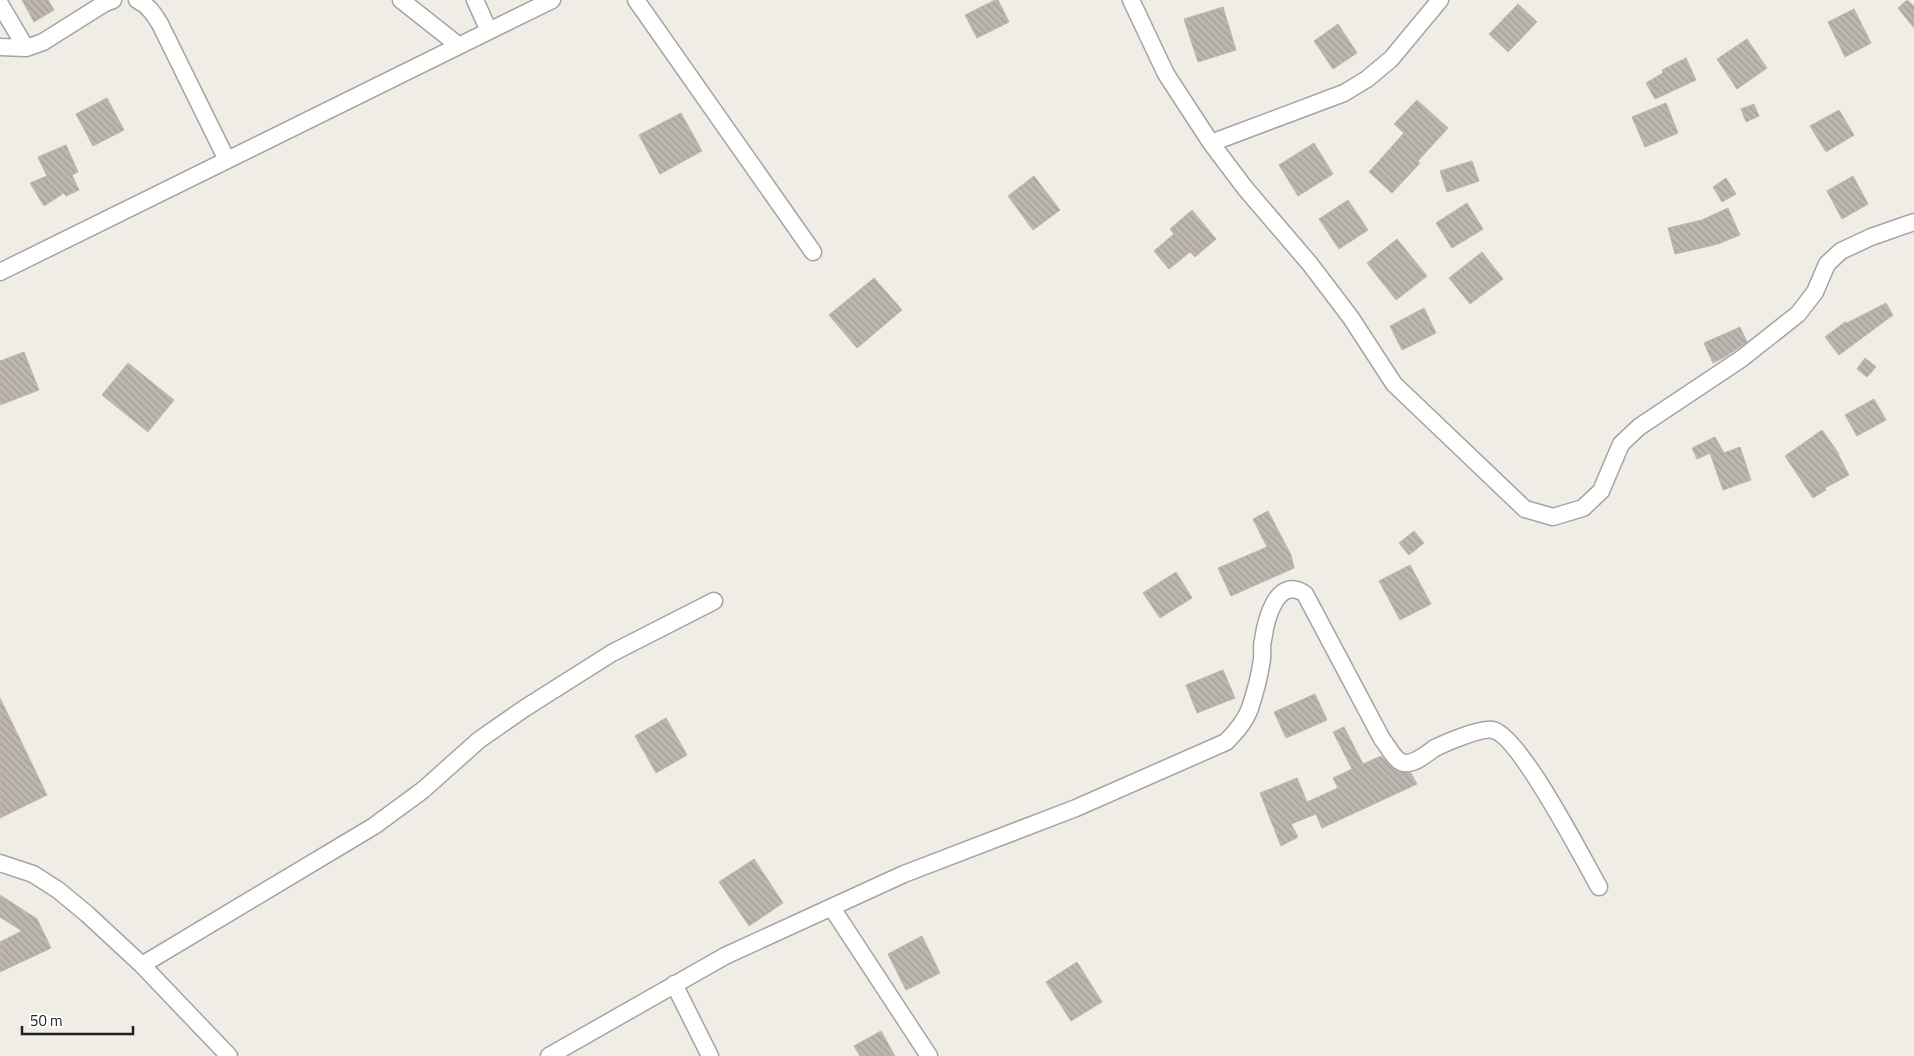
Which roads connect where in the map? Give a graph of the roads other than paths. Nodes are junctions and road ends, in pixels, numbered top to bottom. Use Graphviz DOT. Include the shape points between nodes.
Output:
graph roads {
  1 [pos="113,0"];
  2 [pos="137,0"];
  3 [pos="401,0"];
  4 [pos="476,0"];
  5 [pos="552,0"];
  6 [pos="636,0"];
  7 [pos="1131,0"];
  8 [pos="1440,0"];
  9 [pos="0,4"];
  10 [pos="489,31"];
  11 [pos="458,45"];
  12 [pos="0,47"];
  13 [pos="26,48"];
  14 [pos="1211,143"];
  15 [pos="227,160"];
  16 [pos="1914,222"];
  17 [pos="813,252"];
  18 [pos="0,272"];
  19 [pos="714,601"];
  20 [pos="0,864"];
  21 [pos="1599,887"];
  22 [pos="832,908"];
  23 [pos="142,965"];
  24 [pos="674,984"];
  25 [pos="229,1056"];
  26 [pos="550,1056"];
  27 [pos="710,1056"];
  28 [pos="928,1056"];
  1 -- 13 [label="street"];
  2 -- 15 [label="street" via="152,12 160,24"];
  3 -- 11 [label="street"];
  4 -- 10 [label="street"];
  5 -- 10 [label="street"];
  6 -- 17 [label="street"];
  7 -- 14 [label="street" via="1166,74"];
  8 -- 14 [label="street" via="1391,59 1367,79 1344,93"];
  9 -- 13 [label="street"];
  10 -- 11 [label="street"];
  11 -- 15 [label="street"];
  12 -- 13 [label="street"];
  14 -- 16 [label="street" via="1310,264 1351,318 1394,384 1525,509 1553,517 1583,508 1601,491 1621,444 1639,427 1741,359 1798,314 1815,292 1827,264 1841,251"];
  15 -- 18 [label="street"];
  19 -- 23 [label="street" via="612,653 525,708 478,740 423,790 374,826"];
  20 -- 23 [label="street" via="34,874 58,890"];
  21 -- 22 [label="street" via="1535,778 1505,736 1492,729 1476,732 1436,748 1415,762 1398,761 1382,738 1306,594 1291,588 1271,606 1250,708 1240,728 1226,742 1076,808 904,874"];
  22 -- 24 [label="street" via="725,956"];
  22 -- 28 [label="street"];
  23 -- 25 [label="street"];
  24 -- 26 [label="street"];
  24 -- 27 [label="street"];
}
